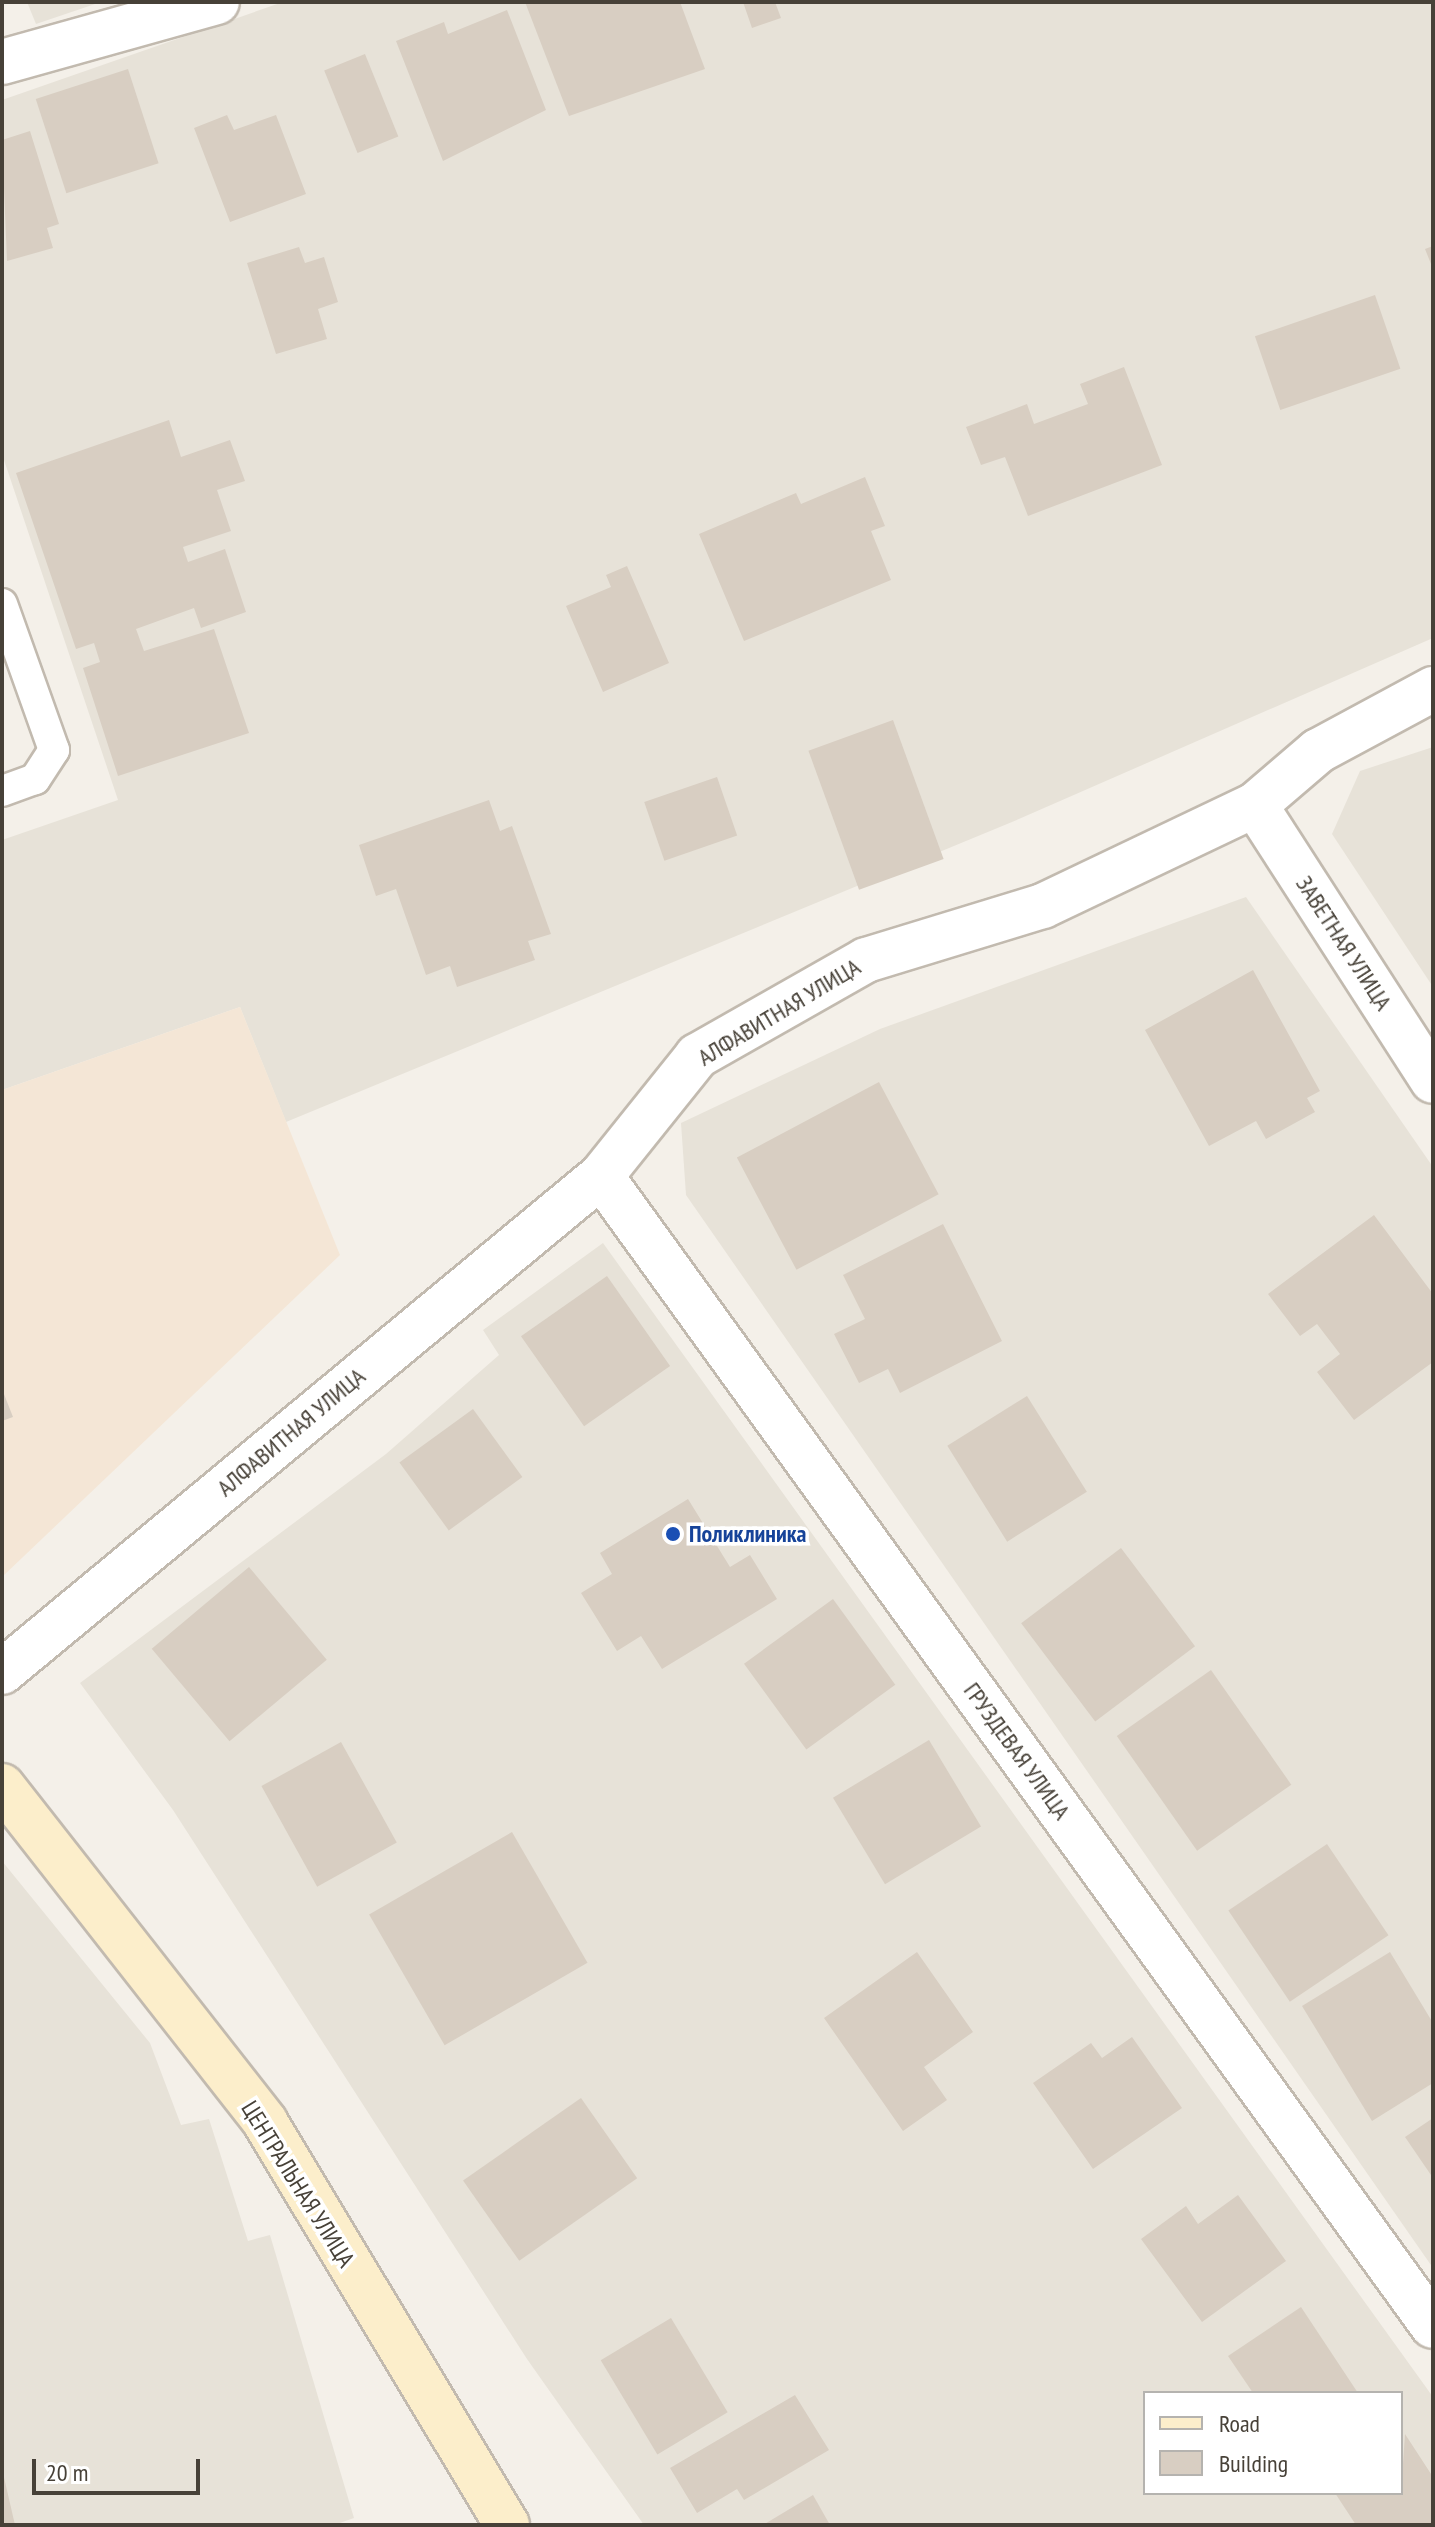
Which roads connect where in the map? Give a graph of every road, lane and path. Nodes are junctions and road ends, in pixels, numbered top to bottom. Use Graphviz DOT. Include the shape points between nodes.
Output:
graph roads {
  1 [pos="217,2"];
  2 [pos="2,62"];
  3 [pos="2,604"];
  4 [pos="1433,689"];
  5 [pos="2,791"];
  6 [pos="1255,805"];
  7 [pos="1433,1081"];
  8 [pos="601,1176"];
  9 [pos="2,1672"];
  10 [pos="2,1786"];
  11 [pos="1433,2326"];
  12 [pos="507,2525"];
  1 -- 2 [label="street"];
  3 -- 5 [label="lane" via="54,750 35,779"];
  4 -- 6 [label="street, АЛФАВИТНАЯ УЛИЦА" via="1318,751"];
  6 -- 7 [label="street, ЗАВЕТНАЯ УЛИЦА"];
  6 -- 8 [label="street, АЛФАВИТНАЯ УЛИЦА" via="1043,906 866,960 697,1056"];
  8 -- 9 [label="street, АЛФАВИТНАЯ УЛИЦА"];
  8 -- 11 [label="street, ГРУЗДЕВАЯ УЛИЦА"];
  10 -- 12 [label="street, ЦЕНТРАЛЬНАЯ УЛИЦА" via="265,2122"];
}
